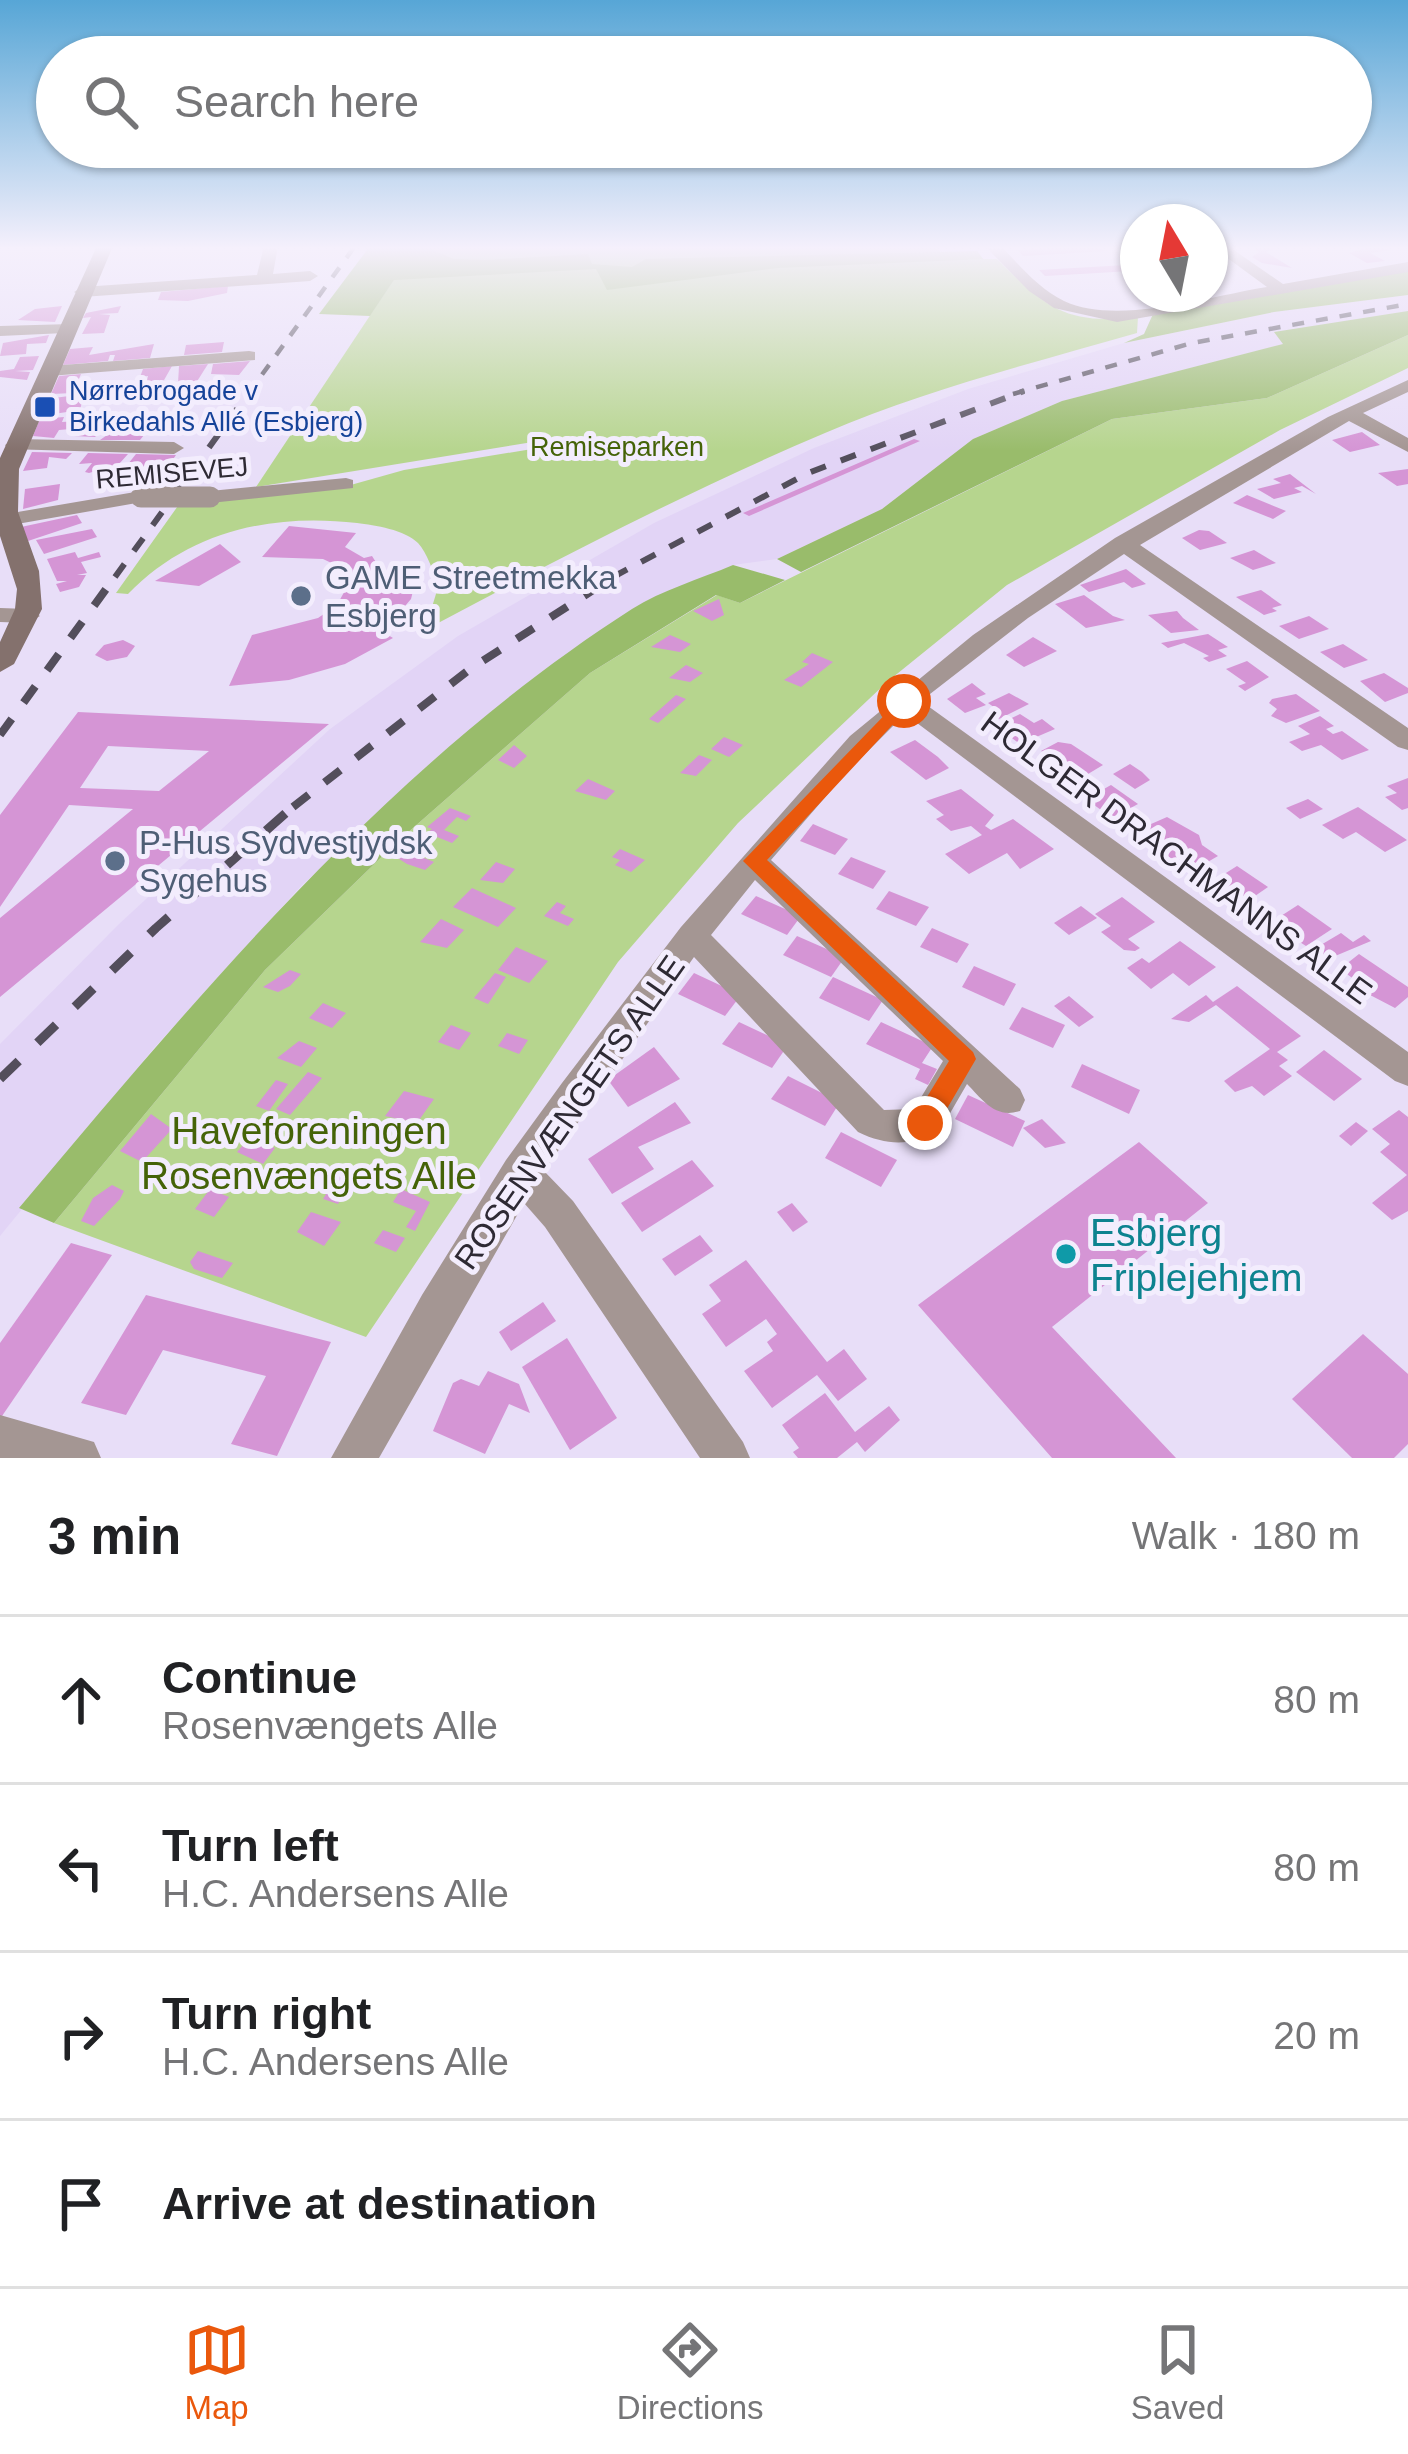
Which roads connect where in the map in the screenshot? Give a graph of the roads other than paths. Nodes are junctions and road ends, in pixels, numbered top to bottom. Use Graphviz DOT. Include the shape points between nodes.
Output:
graph roads {
  1 [pos="72,314"];
  2 [pos="1081,314"];
  3 [pos="1128,314"];
  4 [pos="65,328"];
  5 [pos="0,332"];
  6 [pos="249,356"];
  7 [pos="50,371"];
  8 [pos="1408,385"];
  9 [pos="1349,413"];
  10 [pos="1408,446"];
  11 [pos="174,448"];
  12 [pos="8,452"];
  13 [pos="346,484"];
  14 [pos="3,521"];
  15 [pos="1124,543"];
  16 [pos="14,616"];
  17 [pos="0,664"];
  18 [pos="904,701"];
  19 [pos="1408,741"];
  20 [pos="754,861"];
  21 [pos="692,935"];
  22 [pos="964,1059"];
  23 [pos="1408,1071"];
  24 [pos="1007,1100"];
  25 [pos="520,1172"];
  26 [pos="0,1438"];
  27 [pos="78,1458"];
  28 [pos="354,1458"];
  29 [pos="727,1458"];
  1 -- 4 [label="street"];
  2 -- 3 [label="street"];
  4 -- 5 [label="street"];
  4 -- 7 [label="street"];
  6 -- 7 [label="street"];
  7 -- 12 [label="street"];
  8 -- 9 [label="street, ROSENVÆNGETS ALLE"];
  9 -- 10 [label="street"];
  9 -- 15 [label="street, ROSENVÆNGETS ALLE"];
  11 -- 12 [label="street"];
  12 -- 14 [label="street"];
  13 -- 14 [label="street, REMISEVEJ, bridge" via="141,497"];
  14 -- 16 [label="street" via="29,580"];
  15 -- 18 [label="street, ROSENVÆNGETS ALLE" via="1005,620"];
  15 -- 19 [label="street"];
  16 -- 17 [label="street"];
  18 -- 20 [label="street, ROSENVÆNGETS ALLE"];
  18 -- 23 [label="street, HOLGER DRACHMANNS ALLE"];
  20 -- 21 [label="street, ROSENVÆNGETS ALLE"];
  20 -- 22 [label="street"];
  21 -- 22 [label="street" via="871,1121 889,1129 925,1123"];
  21 -- 25 [label="street, ROSENVÆNGETS ALLE"];
  22 -- 24 [label="street"];
  25 -- 28 [label="street, ROSENVÆNGETS ALLE"];
  25 -- 29 [label="street" via="559,1214"];
  26 -- 27 [label="street"];
}
